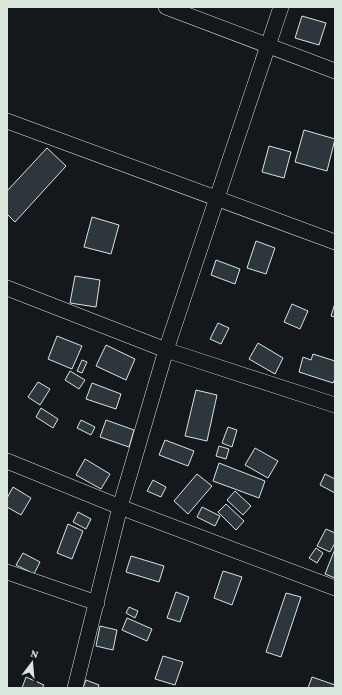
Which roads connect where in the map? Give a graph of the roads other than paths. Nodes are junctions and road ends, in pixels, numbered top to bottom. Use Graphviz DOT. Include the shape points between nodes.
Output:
graph roads {
  1 [pos="166,7"];
  2 [pos="281,7"];
  3 [pos="268,45"];
  4 [pos="335,71"];
  5 [pos="7,121"];
  6 [pos="217,199"];
  7 [pos="335,242"];
  8 [pos="7,288"];
  9 [pos="166,350"];
  10 [pos="335,405"];
  11 [pos="7,461"];
  12 [pos="120,507"];
  13 [pos="7,572"];
  14 [pos="335,588"];
  15 [pos="97,603"];
  16 [pos="75,688"];
  1 -- 3 [label="street"];
  2 -- 3 [label="street"];
  3 -- 4 [label="street"];
  3 -- 6 [label="street"];
  5 -- 6 [label="street"];
  6 -- 7 [label="street"];
  6 -- 9 [label="street"];
  8 -- 9 [label="street"];
  9 -- 10 [label="street"];
  9 -- 12 [label="street"];
  11 -- 12 [label="street"];
  12 -- 14 [label="street"];
  12 -- 15 [label="street"];
  13 -- 15 [label="street"];
  15 -- 16 [label="street"];
}
